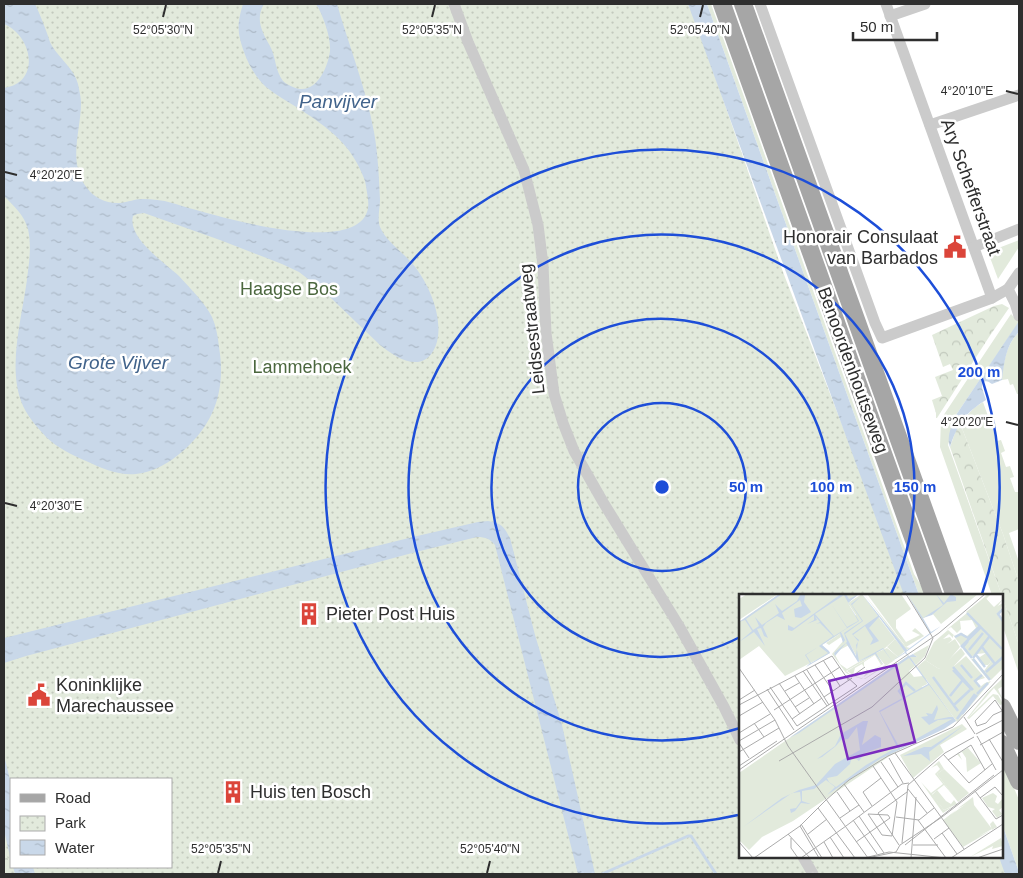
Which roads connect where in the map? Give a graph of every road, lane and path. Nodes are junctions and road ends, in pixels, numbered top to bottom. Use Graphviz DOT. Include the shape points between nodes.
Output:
graph roads {
  1 [pos="454,4"];
  2 [pos="722,4"];
  3 [pos="743,4"];
  4 [pos="760,4"];
  5 [pos="886,4"];
  6 [pos="925,4"];
  7 [pos="906,7"];
  8 [pos="890,16"];
  9 [pos="1019,95"];
  10 [pos="930,126"];
  11 [pos="1019,229"];
  12 [pos="974,247"];
  13 [pos="1019,273"];
  14 [pos="1008,289"];
  15 [pos="992,298"];
  16 [pos="1019,316"];
  17 [pos="933,594"];
  18 [pos="954,594"];
  19 [pos="1003,709"];
  20 [pos="739,738"];
  21 [pos="1019,741"];
  22 [pos="1003,746"];
  23 [pos="1019,781"];
  24 [pos="804,858"];
  25 [pos="812,874"];
  1 -- 20 [label="street, Leidsestraatweg" via="524,170 538,225 554,394 570,441 582,467 679,626"];
  2 -- 17 [label="main road, Benoordenhoutseweg"];
  3 -- 18 [label="main road, Benoordenhoutseweg"];
  4 -- 15 [label="street, Benoordenhoutseweg" via="882,338"];
  5 -- 8 [label="street, Ary Schefferstraat"];
  6 -- 7 [label="street"];
  7 -- 8 [label="street"];
  8 -- 10 [label="street, Ary Schefferstraat"];
  9 -- 10 [label="street"];
  10 -- 12 [label="street, Ary Schefferstraat"];
  11 -- 12 [label="street"];
  12 -- 15 [label="street, Ary Schefferstraat"];
  13 -- 14 [label="street"];
  14 -- 15 [label="street"];
  14 -- 16 [label="street"];
  19 -- 21 [label="main road"];
  22 -- 23 [label="main road"];
  24 -- 25 [label="street"];
}
